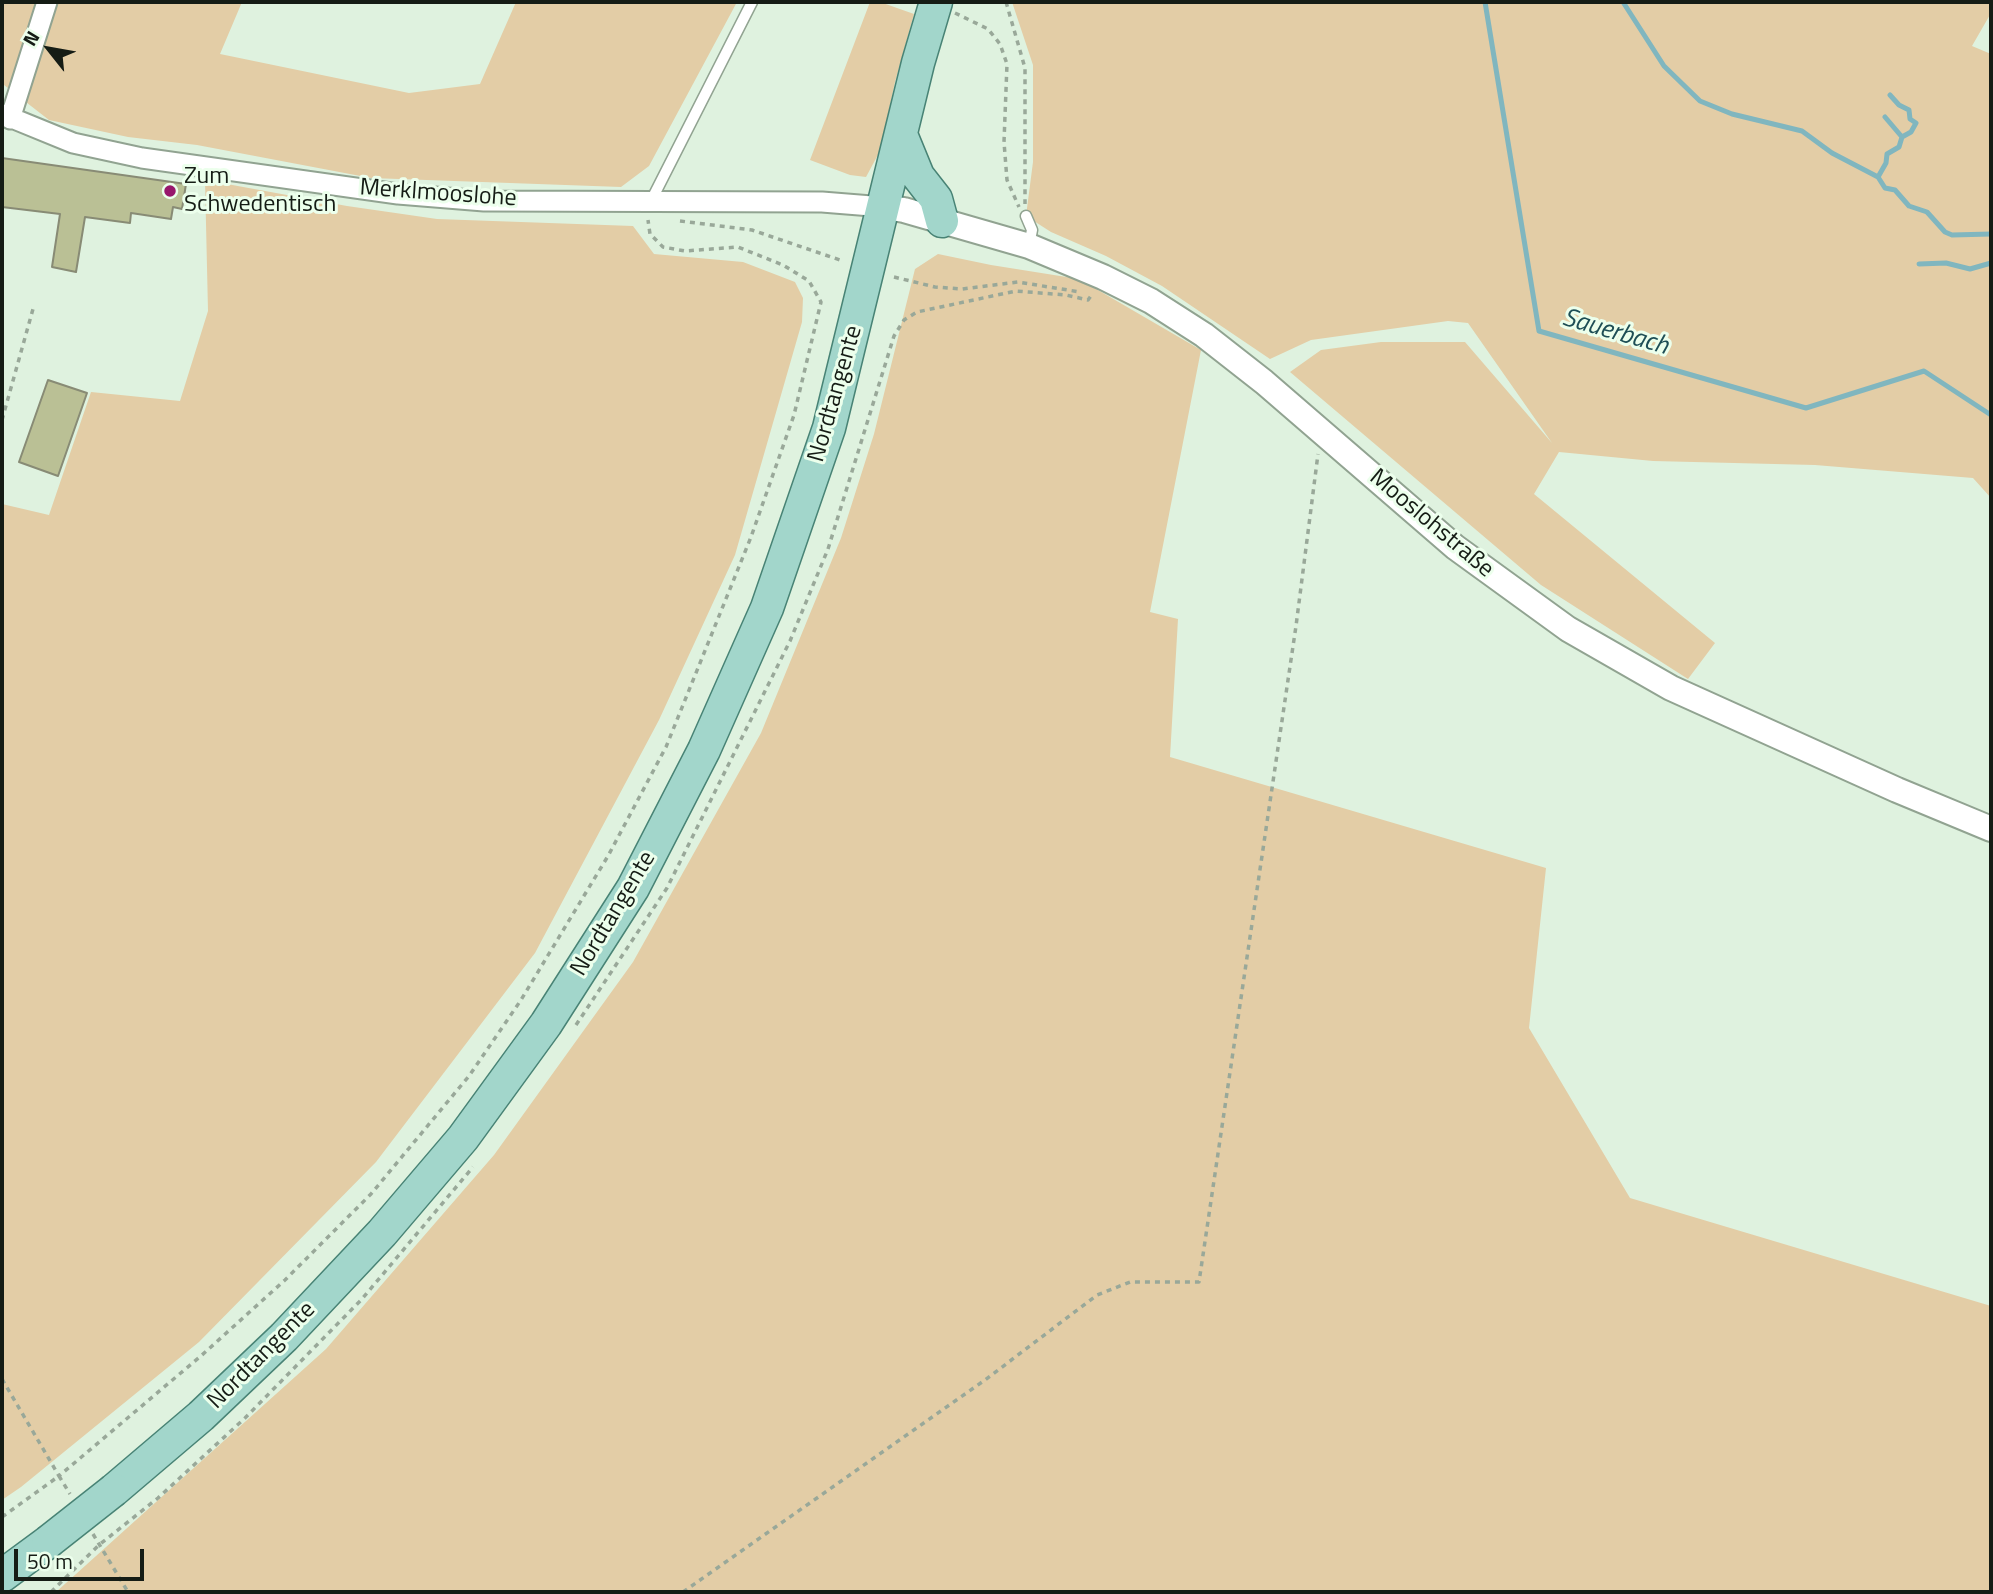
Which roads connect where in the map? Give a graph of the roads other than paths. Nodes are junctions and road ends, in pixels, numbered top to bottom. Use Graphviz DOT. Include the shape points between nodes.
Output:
graph roads {
  1 [pos="47,2"];
  2 [pos="752,2"];
  3 [pos="945,7"];
  4 [pos="6,116"];
  5 [pos="902,137"];
  6 [pos="884,207"];
  7 [pos="650,209"];
  8 [pos="1026,216"];
  9 [pos="942,221"];
  10 [pos="1029,246"];
  11 [pos="1991,829"];
  12 [pos="2,1576"];
  1 -- 4 [label="street"];
  2 -- 7 [label="lane"];
  3 -- 5 [label="main road, Nordtangente" via="918,63"];
  4 -- 7 [label="street, Merklmooslohe" via="73,143 142,158 397,194"];
  5 -- 6 [label="main road, Nordtangente"];
  5 -- 9 [label="main road" via="918,176 936,199"];
  6 -- 7 [label="street, Merklmooslohe" via="822,202"];
  6 -- 9 [label="street, Mooslohstraße"];
  6 -- 12 [label="main road, Nordtangente, bridge" via="829,428 767,608 704,750 633,888 546,1024 463,1138 382,1233 275,1345 114,1490"];
  8 -- 10 [label="lane" via="1032,230"];
  9 -- 10 [label="street, Mooslohstraße"];
  10 -- 11 [label="street, Mooslohstraße" via="1103,276 1204,335 1455,547 1579,636 1671,688"];
}
